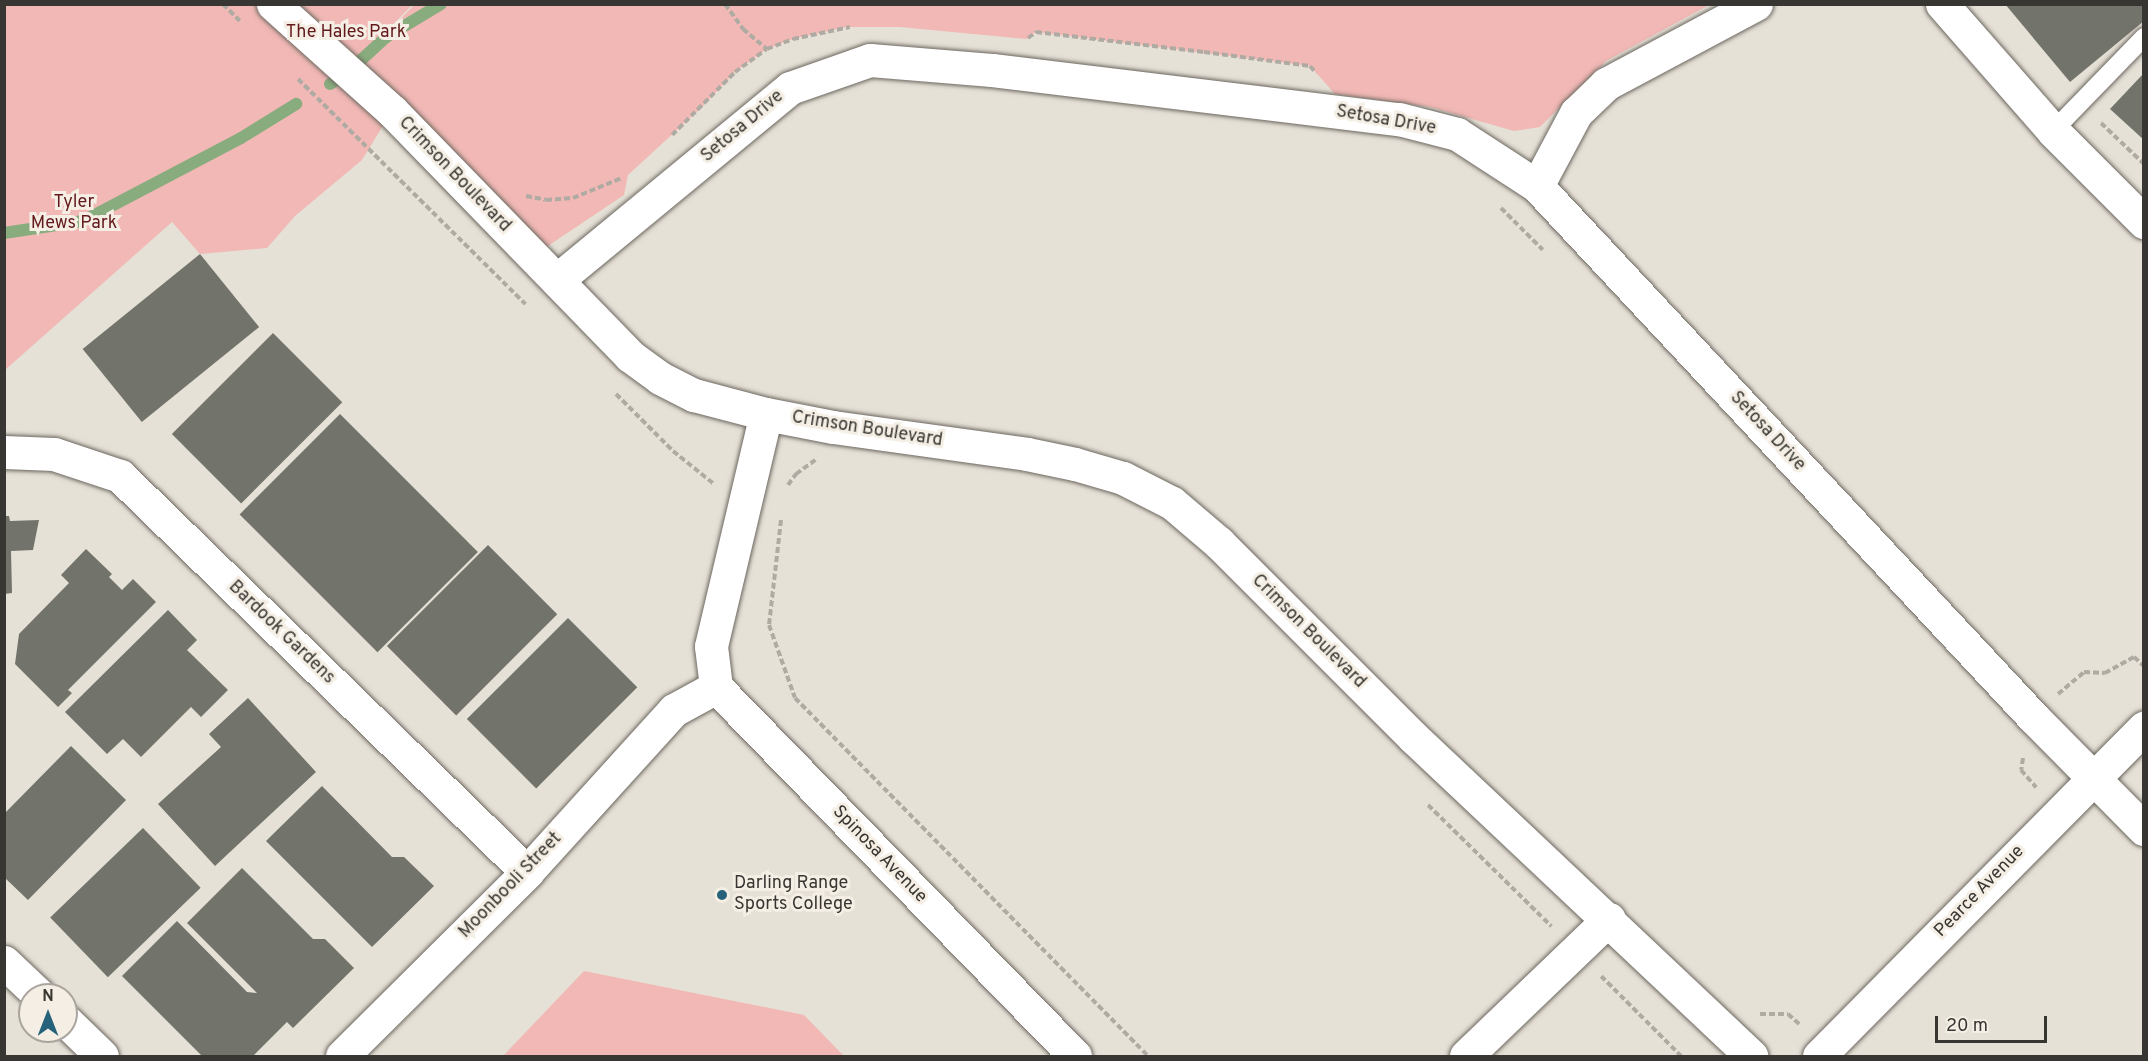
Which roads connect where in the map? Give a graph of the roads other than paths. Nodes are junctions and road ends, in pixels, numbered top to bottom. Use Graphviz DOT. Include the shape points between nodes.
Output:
graph roads {
  1 [pos="273,4"];
  2 [pos="1756,4"];
  3 [pos="1942,4"];
  4 [pos="2144,37"];
  5 [pos="2053,131"];
  6 [pos="1537,186"];
  7 [pos="2144,222"];
  8 [pos="557,280"];
  9 [pos="766,414"];
  10 [pos="4,452"];
  11 [pos="716,687"];
  12 [pos="2144,728"];
  13 [pos="2093,777"];
  14 [pos="2144,829"];
  15 [pos="527,872"];
  16 [pos="1609,920"];
  17 [pos="4,962"];
  18 [pos="26,983"];
  19 [pos="78,1033"];
  20 [pos="1744,1049"];
  21 [pos="102,1056"];
  22 [pos="342,1056"];
  23 [pos="1075,1056"];
  24 [pos="1466,1056"];
  25 [pos="1819,1056"];
  1 -- 8 [label="street, Crimson Boulevard" via="392,111"];
  2 -- 6 [label="street" via="1606,84 1576,113"];
  3 -- 5 [label="street"];
  4 -- 5 [label="lane"];
  5 -- 7 [label="street"];
  6 -- 8 [label="street, Setosa Drive" via="1457,134 1399,119 992,70 870,60 790,88"];
  6 -- 13 [label="street, Setosa Drive"];
  8 -- 9 [label="street, Crimson Boulevard" via="630,356 660,378 694,396"];
  9 -- 11 [label="street" via="711,646"];
  9 -- 16 [label="street, Crimson Boulevard" via="1027,454 1123,478 1172,503 1219,543 1413,737"];
  10 -- 15 [label="street, Bardook Gardens" via="54,454 120,476"];
  11 -- 15 [label="street, Moonbooli Street" via="674,710"];
  11 -- 23 [label="street, Spinosa Avenue"];
  12 -- 13 [label="street, Pearce Avenue"];
  13 -- 14 [label="street, Setosa Drive"];
  13 -- 25 [label="street, Pearce Avenue"];
  15 -- 22 [label="street, Moonbooli Street"];
  16 -- 20 [label="street, Crimson Boulevard"];
  16 -- 24 [label="street"];
  17 -- 18 [label="street"];
  19 -- 21 [label="street"];
}
